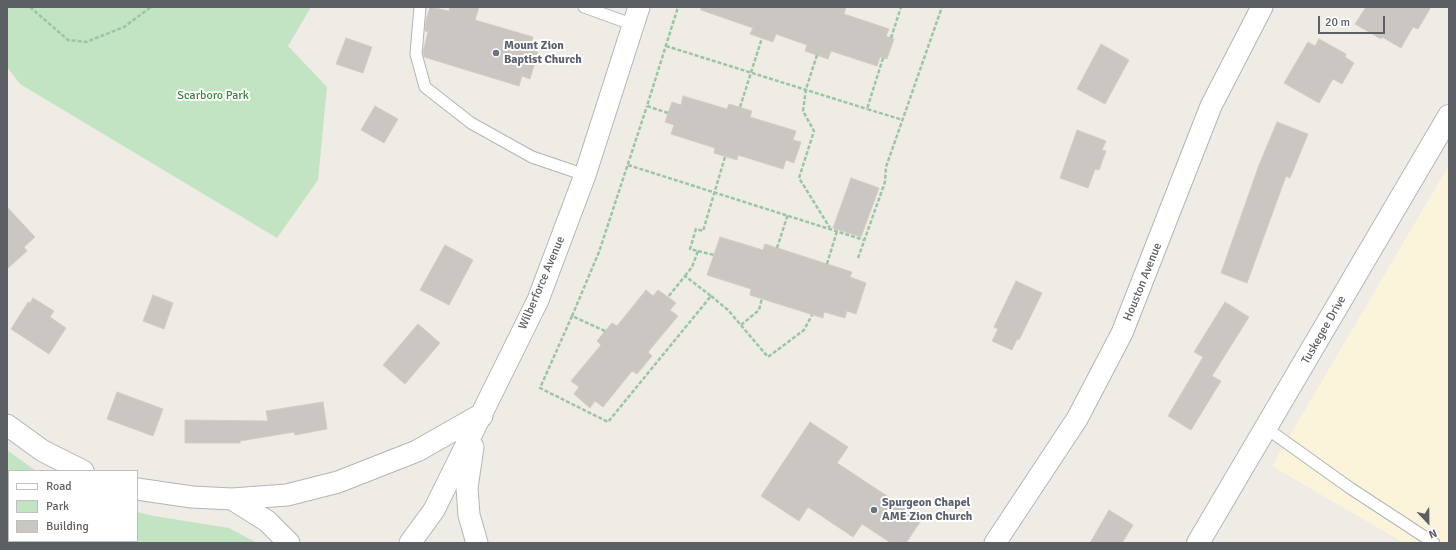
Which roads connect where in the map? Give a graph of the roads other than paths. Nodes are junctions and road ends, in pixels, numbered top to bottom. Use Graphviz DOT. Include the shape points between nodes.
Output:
graph roads {
  1 [pos="420,7"];
  2 [pos="584,7"];
  3 [pos="1262,7"];
  4 [pos="636,16"];
  5 [pos="1449,116"];
  6 [pos="585,175"];
  7 [pos="482,414"];
  8 [pos="7,425"];
  9 [pos="1266,428"];
  10 [pos="81,470"];
  11 [pos="138,489"];
  12 [pos="232,499"];
  13 [pos="289,543"];
  14 [pos="410,543"];
  15 [pos="477,543"];
  16 [pos="995,543"];
  17 [pos="1198,543"];
  18 [pos="1434,543"];
  1 -- 6 [label="lane" via="416,54 425,87 470,123 532,157"];
  2 -- 4 [label="lane"];
  3 -- 16 [label="street, Houston Avenue" via="1211,106 1122,333 1077,419"];
  4 -- 6 [label="street, Wilberforce Avenue"];
  5 -- 9 [label="street, Tuskegee Drive"];
  6 -- 7 [label="street, Wilberforce Avenue" via="538,300"];
  7 -- 12 [label="street" via="417,451 338,482 287,495"];
  7 -- 14 [label="street, Wilberforce Avenue" via="434,510"];
  7 -- 15 [label="street" via="471,453 467,488 469,515"];
  8 -- 10 [label="street" via="43,451"];
  9 -- 17 [label="street, Tuskegee Drive"];
  9 -- 18 [label="lane" via="1350,488"];
  11 -- 12 [label="street" via="192,497"];
  12 -- 13 [label="street" via="268,521"];
}
